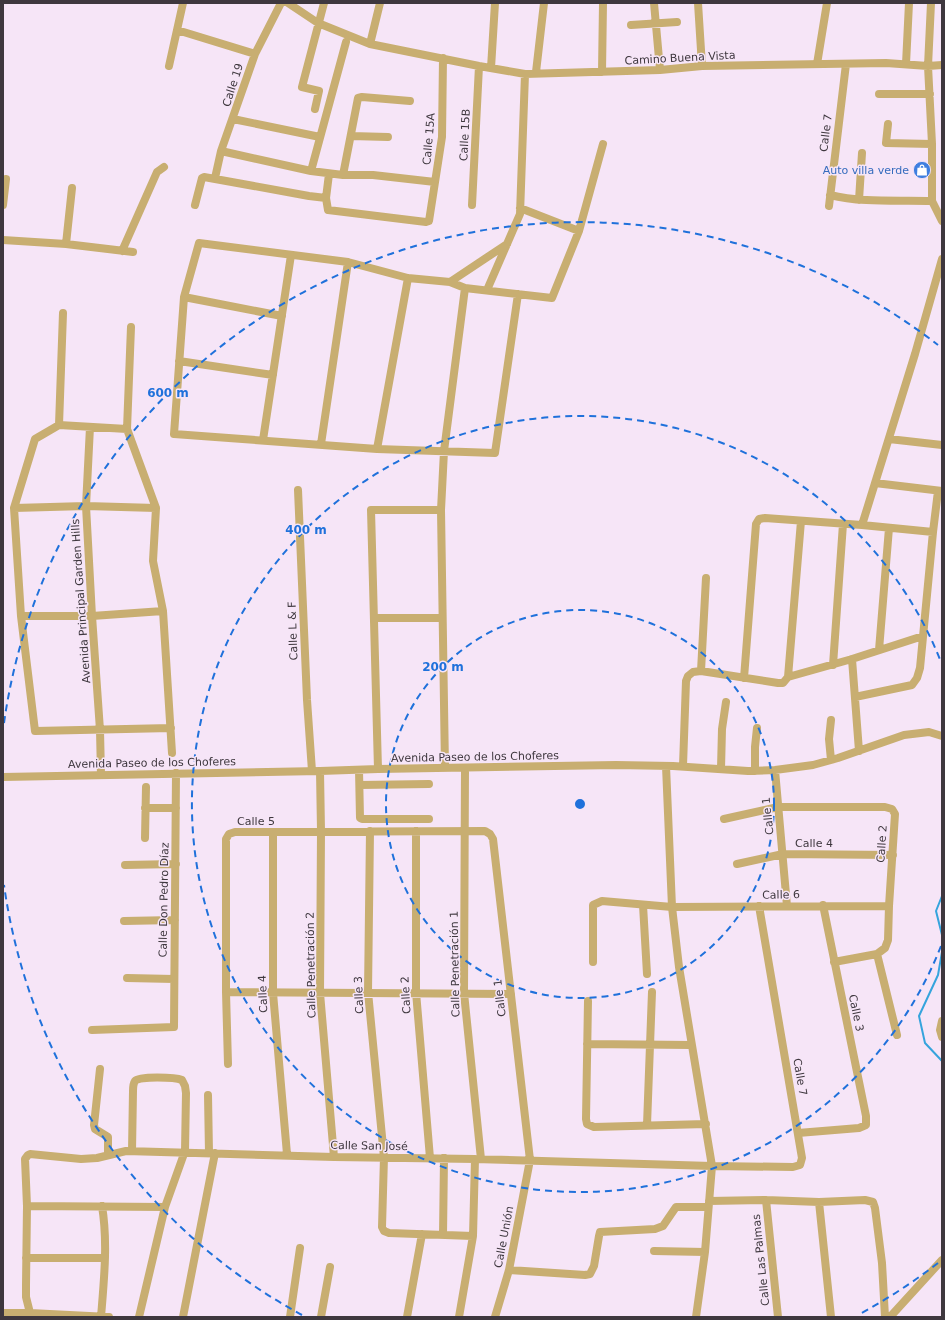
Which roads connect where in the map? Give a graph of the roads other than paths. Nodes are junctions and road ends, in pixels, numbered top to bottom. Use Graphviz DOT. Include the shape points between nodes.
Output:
graph roads {
  1 [pos="182,3"];
  2 [pos="281,3"];
  3 [pos="288,3"];
  4 [pos="324,3"];
  5 [pos="380,3"];
  6 [pos="495,3"];
  7 [pos="544,3"];
  8 [pos="603,3"];
  9 [pos="654,3"];
  10 [pos="698,3"];
  11 [pos="827,3"];
  12 [pos="908,3"];
  13 [pos="931,3"];
  14 [pos="677,22"];
  15 [pos="318,23"];
  16 [pos="656,24"];
  17 [pos="631,25"];
  18 [pos="177,30"];
  19 [pos="346,42"];
  20 [pos="370,44"];
  21 [pos="255,54"];
  22 [pos="443,58"];
  23 [pos="817,64"];
  24 [pos="846,64"];
  25 [pos="906,64"];
  26 [pos="942,65"];
  27 [pos="169,66"];
  28 [pos="479,66"];
  29 [pos="702,66"];
  30 [pos="928,66"];
  31 [pos="491,68"];
  32 [pos="660,70"];
  33 [pos="536,72"];
  34 [pos="602,72"];
  35 [pos="525,74"];
  36 [pos="879,94"];
  37 [pos="930,94"];
  38 [pos="410,101"];
  39 [pos="315,109"];
  40 [pos="233,119"];
  41 [pos="888,124"];
  42 [pos="351,136"];
  43 [pos="320,137"];
  44 [pos="388,137"];
  45 [pos="603,144"];
  46 [pos="932,144"];
  47 [pos="221,151"];
  48 [pos="862,153"];
  49 [pos="164,167"];
  50 [pos="311,171"];
  51 [pos="329,174"];
  52 [pos="343,175"];
  53 [pos="215,178"];
  54 [pos="6,179"];
  55 [pos="435,182"];
  56 [pos="72,188"];
  57 [pos="4,191"];
  58 [pos="830,195"];
  59 [pos="326,198"];
  60 [pos="859,200"];
  61 [pos="932,201"];
  62 [pos="3,204"];
  63 [pos="472,205"];
  64 [pos="195,206"];
  65 [pos="829,206"];
  66 [pos="520,208"];
  67 [pos="942,220"];
  68 [pos="579,231"];
  69 [pos="3,240"];
  70 [pos="66,244"];
  71 [pos="507,244"];
  72 [pos="122,251"];
  73 [pos="133,252"];
  74 [pos="291,255"];
  75 [pos="942,259"];
  76 [pos="348,262"];
  77 [pos="408,278"];
  78 [pos="450,282"];
  79 [pos="465,288"];
  80 [pos="487,290"];
  81 [pos="518,294"];
  82 [pos="184,297"];
  83 [pos="63,313"];
  84 [pos="282,316"];
  85 [pos="131,327"];
  86 [pos="179,361"];
  87 [pos="273,375"];
  88 [pos="59,425"];
  89 [pos="90,427"];
  90 [pos="127,429"];
  91 [pos="889,439"];
  92 [pos="263,440"];
  93 [pos="321,444"];
  94 [pos="942,445"];
  95 [pos="376,449"];
  96 [pos="444,451"];
  97 [pos="875,483"];
  98 [pos="298,490"];
  99 [pos="940,491"];
  100 [pos="86,506"];
  101 [pos="14,508"];
  102 [pos="156,508"];
  103 [pos="441,510"];
  104 [pos="801,521"];
  105 [pos="843,524"];
  106 [pos="862,525"];
  107 [pos="889,528"];
  108 [pos="933,532"];
  109 [pos="706,578"];
  110 [pos="162,611"];
  111 [pos="20,616"];
  112 [pos="92,616"];
  113 [pos="374,618"];
  114 [pos="441,618"];
  115 [pos="923,636"];
  116 [pos="879,650"];
  117 [pos="852,659"];
  118 [pos="833,665"];
  119 [pos="701,671"];
  120 [pos="788,677"];
  121 [pos="744,678"];
  122 [pos="855,698"];
  123 [pos="726,702"];
  124 [pos="830,720"];
  125 [pos="171,728"];
  126 [pos="757,728"];
  127 [pos="100,730"];
  128 [pos="942,736"];
  129 [pos="859,751"];
  130 [pos="172,754"];
  131 [pos="831,760"];
  132 [pos="666,766"];
  133 [pos="682,766"];
  134 [pos="445,768"];
  135 [pos="465,768"];
  136 [pos="378,769"];
  137 [pos="721,769"];
  138 [pos="359,770"];
  139 [pos="775,770"];
  140 [pos="316,771"];
  141 [pos="755,771"];
  142 [pos="176,773"];
  143 [pos="101,775"];
  144 [pos="3,778"];
  145 [pos="429,784"];
  146 [pos="360,785"];
  147 [pos="146,787"];
  148 [pos="778,807"];
  149 [pos="145,808"];
  150 [pos="176,808"];
  151 [pos="429,819"];
  152 [pos="724,819"];
  153 [pos="370,831"];
  154 [pos="416,831"];
  155 [pos="274,832"];
  156 [pos="321,832"];
  157 [pos="465,832"];
  158 [pos="490,834"];
  159 [pos="145,838"];
  160 [pos="783,854"];
  161 [pos="893,855"];
  162 [pos="176,864"];
  163 [pos="737,864"];
  164 [pos="125,865"];
  165 [pos="643,905"];
  166 [pos="823,905"];
  167 [pos="759,906"];
  168 [pos="787,906"];
  169 [pos="889,906"];
  170 [pos="672,907"];
  171 [pos="175,920"];
  172 [pos="124,921"];
  173 [pos="877,954"];
  174 [pos="593,962"];
  175 [pos="834,962"];
  176 [pos="647,974"];
  177 [pos="127,978"];
  178 [pos="174,979"];
  179 [pos="226,992"];
  180 [pos="368,992"];
  181 [pos="416,992"];
  182 [pos="652,992"];
  183 [pos="273,993"];
  184 [pos="320,993"];
  185 [pos="464,993"];
  186 [pos="511,994"];
  187 [pos="588,1001"];
  188 [pos="942,1021"];
  189 [pos="92,1030"];
  190 [pos="897,1035"];
  191 [pos="942,1037"];
  192 [pos="587,1044"];
  193 [pos="650,1044"];
  194 [pos="691,1045"];
  195 [pos="228,1064"];
  196 [pos="100,1069"];
  197 [pos="208,1095"];
  198 [pos="706,1124"];
  199 [pos="647,1126"];
  200 [pos="798,1133"];
  201 [pos="132,1151"];
  202 [pos="185,1152"];
  203 [pos="212,1153"];
  204 [pos="108,1154"];
  205 [pos="287,1154"];
  206 [pos="334,1157"];
  207 [pos="384,1157"];
  208 [pos="430,1158"];
  209 [pos="444,1158"];
  210 [pos="478,1159"];
  211 [pos="530,1160"];
  212 [pos="712,1166"];
  213 [pos="766,1200"];
  214 [pos="819,1202"];
  215 [pos="708,1204"];
  216 [pos="27,1206"];
  217 [pos="102,1206"];
  218 [pos="165,1207"];
  219 [pos="422,1234"];
  220 [pos="443,1235"];
  221 [pos="473,1236"];
  222 [pos="300,1248"];
  223 [pos="654,1251"];
  224 [pos="705,1252"];
  225 [pos="26,1258"];
  226 [pos="104,1258"];
  227 [pos="942,1260"];
  228 [pos="330,1267"];
  229 [pos="509,1270"];
  230 [pos="30,1312"];
  231 [pos="3,1313"];
  232 [pos="64,1316"];
  233 [pos="101,1317"];
  234 [pos="109,1317"];
  235 [pos="138,1317"];
  236 [pos="183,1317"];
  237 [pos="290,1317"];
  238 [pos="321,1317"];
  239 [pos="407,1317"];
  240 [pos="459,1317"];
  241 [pos="495,1317"];
  242 [pos="696,1317"];
  243 [pos="778,1317"];
  244 [pos="831,1317"];
  245 [pos="885,1317"];
  246 [pos="890,1317"];
  1 -- 18 [label="street"];
  2 -- 21 [label="street, Calle 19"];
  3 -- 15 [label="street, Camino Buena Vista"];
  4 -- 15 [label="street"];
  5 -- 20 [label="street"];
  6 -- 31 [label="street"];
  7 -- 33 [label="street"];
  8 -- 34 [label="street"];
  9 -- 16 [label="street"];
  10 -- 29 [label="street"];
  11 -- 23 [label="street"];
  12 -- 25 [label="street"];
  13 -- 30 [label="street"];
  14 -- 16 [label="street"];
  15 -- 20 [label="street, Camino Buena Vista"];
  15 -- 39 [label="street" via="302,87 319,91"];
  16 -- 17 [label="street"];
  16 -- 32 [label="street"];
  18 -- 21 [label="street"];
  18 -- 27 [label="street"];
  19 -- 43 [label="street"];
  20 -- 22 [label="street, Camino Buena Vista"];
  21 -- 40 [label="street, Calle 19"];
  22 -- 28 [label="street, Camino Buena Vista"];
  22 -- 55 [label="street, Calle 15A" via="442,137"];
  23 -- 24 [label="street, Camino Buena Vista"];
  23 -- 29 [label="street, Camino Buena Vista"];
  24 -- 25 [label="street, Camino Buena Vista"];
  24 -- 58 [label="street, Calle 7"];
  25 -- 30 [label="street, Camino Buena Vista"];
  26 -- 30 [label="street"];
  28 -- 31 [label="street, Camino Buena Vista"];
  28 -- 63 [label="street, Calle 15B"];
  29 -- 32 [label="street, Camino Buena Vista"];
  30 -- 37 [label="street"];
  31 -- 35 [label="street, Camino Buena Vista"];
  32 -- 34 [label="street, Camino Buena Vista"];
  33 -- 34 [label="street, Camino Buena Vista"];
  33 -- 35 [label="street, Camino Buena Vista"];
  35 -- 66 [label="street"];
  36 -- 37 [label="street"];
  37 -- 46 [label="street"];
  38 -- 42 [label="street" via="358,98"];
  40 -- 43 [label="street"];
  40 -- 47 [label="street, Calle 19"];
  41 -- 46 [label="street" via="886,143"];
  42 -- 44 [label="street"];
  42 -- 52 [label="street"];
  43 -- 50 [label="street"];
  45 -- 68 [label="street"];
  46 -- 61 [label="street"];
  47 -- 50 [label="street"];
  47 -- 53 [label="street, Calle 19"];
  48 -- 60 [label="street"];
  49 -- 72 [label="street" via="157,172"];
  50 -- 51 [label="street"];
  51 -- 52 [label="street"];
  51 -- 59 [label="street"];
  52 -- 55 [label="street" via="373,175"];
  53 -- 59 [label="street"];
  53 -- 64 [label="street" via="202,178"];
  54 -- 57 [label="street"];
  55 -- 59 [label="street, Calle 15A" via="426,222 331,212 326,207"];
  56 -- 70 [label="street"];
  57 -- 62 [label="street"];
  58 -- 60 [label="street"];
  58 -- 65 [label="street, Calle 7"];
  60 -- 61 [label="street"];
  61 -- 67 [label="street"];
  66 -- 68 [label="street"];
  66 -- 71 [label="street" via="520,214"];
  68 -- 81 [label="street" via="552,298"];
  69 -- 70 [label="street"];
  70 -- 72 [label="street"];
  71 -- 78 [label="street"];
  71 -- 80 [label="street"];
  72 -- 73 [label="street"];
  74 -- 76 [label="street"];
  74 -- 82 [label="street" via="199,243"];
  74 -- 84 [label="street"];
  75 -- 91 [label="street"];
  76 -- 77 [label="street"];
  76 -- 93 [label="street"];
  77 -- 78 [label="street"];
  77 -- 95 [label="street"];
  78 -- 79 [label="street"];
  79 -- 80 [label="street"];
  79 -- 96 [label="street"];
  80 -- 81 [label="street"];
  81 -- 96 [label="street" via="495,453"];
  82 -- 84 [label="street"];
  82 -- 86 [label="street"];
  83 -- 88 [label="street"];
  84 -- 87 [label="street"];
  85 -- 90 [label="street"];
  86 -- 87 [label="street"];
  86 -- 92 [label="street" via="174,434"];
  87 -- 92 [label="street"];
  88 -- 89 [label="street"];
  88 -- 101 [label="street" via="35,439"];
  89 -- 90 [label="street"];
  89 -- 100 [label="street, Avenida Principal Garden Hills"];
  90 -- 102 [label="street"];
  91 -- 94 [label="street"];
  91 -- 97 [label="street"];
  92 -- 93 [label="street"];
  93 -- 95 [label="street"];
  95 -- 96 [label="street"];
  96 -- 103 [label="street"];
  97 -- 99 [label="street"];
  97 -- 106 [label="street"];
  98 -- 140 [label="street, Calle L & F" via="307,700"];
  99 -- 108 [label="street"];
  100 -- 101 [label="street"];
  100 -- 102 [label="street"];
  100 -- 112 [label="street, Avenida Principal Garden Hills"];
  101 -- 111 [label="street"];
  102 -- 110 [label="street" via="153,561"];
  103 -- 113 [label="street" via="371,510"];
  103 -- 114 [label="street"];
  104 -- 105 [label="street"];
  104 -- 120 [label="street"];
  104 -- 121 [label="street" via="765,518 759,519 756,524"];
  105 -- 106 [label="street"];
  105 -- 118 [label="street"];
  106 -- 107 [label="street"];
  107 -- 108 [label="street"];
  107 -- 116 [label="street"];
  108 -- 115 [label="street"];
  109 -- 119 [label="street"];
  110 -- 112 [label="street"];
  110 -- 125 [label="street"];
  111 -- 112 [label="street"];
  111 -- 127 [label="street" via="35,731"];
  112 -- 127 [label="street, Avenida Principal Garden Hills"];
  113 -- 114 [label="street"];
  113 -- 136 [label="street"];
  114 -- 134 [label="street"];
  115 -- 116 [label="street"];
  115 -- 122 [label="street" via="920,668 912,686"];
  116 -- 117 [label="street"];
  117 -- 118 [label="street"];
  117 -- 122 [label="street"];
  118 -- 120 [label="street"];
  119 -- 121 [label="street"];
  119 -- 133 [label="street" via="693,672 686,681"];
  120 -- 121 [label="street" via="784,683"];
  122 -- 129 [label="street"];
  123 -- 137 [label="street" via="722,728"];
  124 -- 131 [label="street"];
  125 -- 127 [label="street"];
  125 -- 130 [label="street"];
  126 -- 141 [label="street"];
  127 -- 143 [label="street, Avenida Principal Garden Hills"];
  128 -- 129 [label="street, Avenida Paseo de los Choferes" via="929,732 904,735"];
  129 -- 131 [label="street, Avenida Paseo de los Choferes"];
  131 -- 139 [label="street, Avenida Paseo de los Choferes"];
  132 -- 133 [label="street, Avenida Paseo de los Choferes"];
  132 -- 135 [label="street, Avenida Paseo de los Choferes"];
  132 -- 170 [label="street"];
  133 -- 137 [label="street, Avenida Paseo de los Choferes"];
  134 -- 135 [label="street, Avenida Paseo de los Choferes"];
  134 -- 136 [label="street, Avenida Paseo de los Choferes"];
  135 -- 157 [label="street, Calle Penetración 1"];
  136 -- 138 [label="street, Avenida Paseo de los Choferes"];
  137 -- 141 [label="street, Avenida Paseo de los Choferes"];
  138 -- 140 [label="street, Avenida Paseo de los Choferes"];
  138 -- 146 [label="street"];
  139 -- 141 [label="street, Avenida Paseo de los Choferes"];
  139 -- 148 [label="street, Calle 1"];
  140 -- 142 [label="street, Avenida Paseo de los Choferes"];
  140 -- 156 [label="street, Calle Penetración 2"];
  142 -- 143 [label="street, Avenida Paseo de los Choferes"];
  142 -- 150 [label="street, Calle Don Pedro Díaz"];
  143 -- 144 [label="street, Avenida Paseo de los Choferes"];
  145 -- 146 [label="street"];
  146 -- 151 [label="street" via="359,815 362,819"];
  147 -- 149 [label="street"];
  148 -- 152 [label="street, Calle 2"];
  148 -- 160 [label="street, Calle 1"];
  148 -- 161 [label="street, Calle 2" via="892,809 895,814"];
  149 -- 150 [label="street"];
  149 -- 159 [label="street"];
  150 -- 162 [label="street, Calle Don Pedro Díaz"];
  153 -- 154 [label="street, Calle 5"];
  153 -- 156 [label="street, Calle 5"];
  153 -- 180 [label="street, Calle 3"];
  154 -- 157 [label="street, Calle 5"];
  154 -- 181 [label="street, Calle 2"];
  155 -- 156 [label="street, Calle 5"];
  155 -- 179 [label="street, Calle 5" via="235,832 229,834 226,839"];
  155 -- 183 [label="street, Calle 4"];
  156 -- 184 [label="street, Calle Penetración 2"];
  157 -- 158 [label="street, Calle 5" via="485,831"];
  157 -- 185 [label="street, Calle Penetración 1"];
  158 -- 186 [label="street, Calle 1" via="493,839"];
  160 -- 161 [label="street, Calle 4"];
  160 -- 163 [label="street, Calle 4"];
  160 -- 168 [label="street, Calle 1"];
  161 -- 169 [label="street, Calle 2"];
  162 -- 164 [label="street"];
  162 -- 171 [label="street, Calle Don Pedro Díaz"];
  165 -- 170 [label="street, Calle 6"];
  165 -- 174 [label="street, Calle 6" via="602,901 593,905"];
  165 -- 176 [label="street"];
  166 -- 168 [label="street, Calle 6"];
  166 -- 169 [label="street, Calle 6"];
  166 -- 175 [label="street, Calle 3"];
  167 -- 168 [label="street, Calle 6"];
  167 -- 170 [label="street, Calle 6"];
  167 -- 200 [label="street, Calle 7"];
  169 -- 173 [label="street, Calle 2" via="888,940 885,948"];
  170 -- 194 [label="street" via="678,967"];
  171 -- 172 [label="street"];
  171 -- 178 [label="street, Calle Don Pedro Díaz"];
  173 -- 175 [label="street"];
  173 -- 190 [label="street"];
  175 -- 200 [label="street, Calle 3" via="866,1125 859,1128"];
  177 -- 178 [label="street"];
  178 -- 189 [label="street, Calle Don Pedro Díaz" via="174,1027"];
  179 -- 183 [label="street"];
  179 -- 195 [label="street, Calle 5"];
  180 -- 181 [label="street"];
  180 -- 184 [label="street"];
  180 -- 207 [label="street, Calle 3"];
  181 -- 185 [label="street"];
  181 -- 208 [label="street, Calle 2"];
  182 -- 193 [label="street"];
  183 -- 184 [label="street"];
  183 -- 205 [label="street, Calle 4"];
  184 -- 206 [label="street, Calle Penetración 2"];
  185 -- 186 [label="street"];
  185 -- 210 [label="street, Calle Penetración 1"];
  186 -- 211 [label="street, Calle 1"];
  187 -- 192 [label="street"];
  188 -- 191 [label="street"];
  192 -- 193 [label="street"];
  192 -- 199 [label="street" via="587,1124"];
  193 -- 194 [label="street"];
  193 -- 199 [label="street"];
  194 -- 198 [label="street"];
  196 -- 204 [label="street" via="94,1125 95,1129 108,1137"];
  197 -- 203 [label="street"];
  198 -- 199 [label="street"];
  198 -- 212 [label="street"];
  200 -- 212 [label="street, Calle 7" via="802,1158 800,1165"];
  201 -- 202 [label="street, Calle San José"];
  201 -- 202 [label="street" via="134,1082 143,1078 175,1078 182,1080 185,1086"];
  201 -- 204 [label="street, Calle San José"];
  202 -- 203 [label="street, Calle San José"];
  202 -- 218 [label="street"];
  203 -- 205 [label="street, Calle San José"];
  203 -- 236 [label="street"];
  204 -- 216 [label="street, Calle San José" via="81,1159 30,1154 26,1156"];
  205 -- 206 [label="street, Calle San José"];
  206 -- 207 [label="street, Calle San José"];
  207 -- 208 [label="street, Calle San José"];
  207 -- 219 [label="street, Calle 3" via="382,1228 389,1233"];
  208 -- 209 [label="street, Calle San José"];
  209 -- 210 [label="street, Calle San José"];
  209 -- 220 [label="street"];
  210 -- 211 [label="street, Calle San José"];
  210 -- 221 [label="street, Calle Penetración 1"];
  211 -- 212 [label="street, Calle San José"];
  211 -- 229 [label="street, Calle Unión"];
  212 -- 215 [label="street"];
  213 -- 214 [label="street"];
  213 -- 215 [label="street"];
  213 -- 243 [label="street, Calle Las Palmas"];
  214 -- 244 [label="street"];
  214 -- 245 [label="street" via="873,1202 882,1263"];
  215 -- 224 [label="street"];
  215 -- 229 [label="street" via="676,1207 663,1226 655,1229 600,1232 594,1266 590,1274"];
  216 -- 217 [label="street"];
  216 -- 225 [label="street"];
  217 -- 218 [label="street"];
  217 -- 226 [label="street" via="105,1222"];
  218 -- 235 [label="street"];
  219 -- 220 [label="street"];
  219 -- 239 [label="street"];
  220 -- 221 [label="street"];
  221 -- 240 [label="street, Calle Penetración 1"];
  222 -- 237 [label="street"];
  223 -- 224 [label="street"];
  224 -- 242 [label="street"];
  225 -- 226 [label="street"];
  225 -- 230 [label="street" via="26,1296"];
  226 -- 233 [label="street"];
  227 -- 246 [label="street"];
  228 -- 238 [label="street"];
  229 -- 241 [label="street, Calle Unión"];
  230 -- 231 [label="street"];
  230 -- 232 [label="street"];
  232 -- 233 [label="street"];
  233 -- 234 [label="street"];
}
